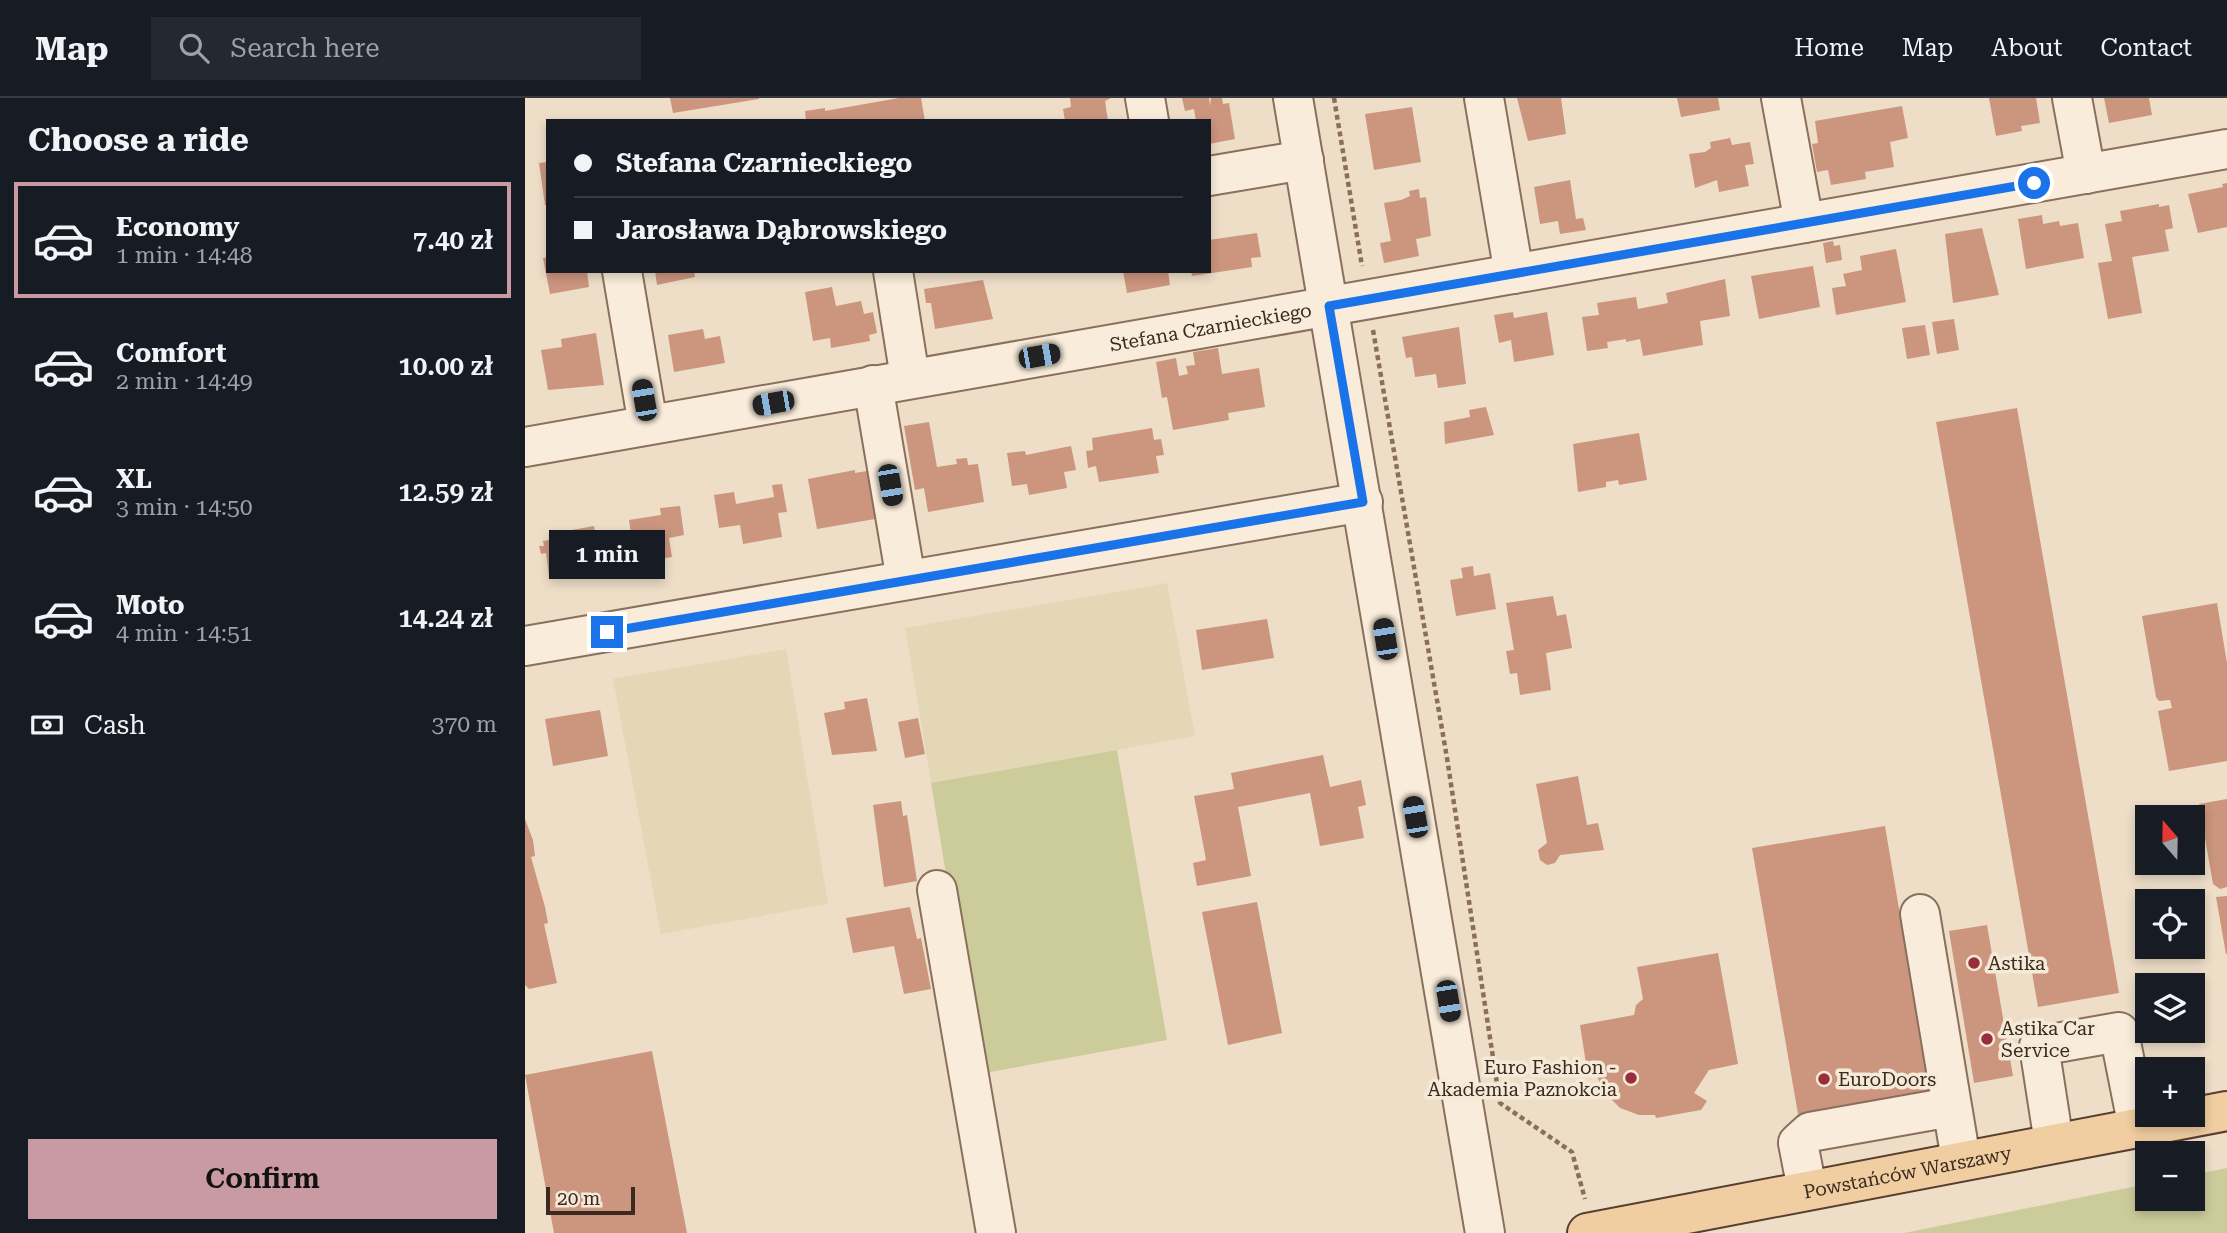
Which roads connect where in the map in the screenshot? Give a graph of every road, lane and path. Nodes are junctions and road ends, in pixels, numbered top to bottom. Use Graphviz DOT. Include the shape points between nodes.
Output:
graph roads {
  1 [pos="1145,98"];
  2 [pos="1293,98"];
  3 [pos="1334,98"];
  4 [pos="1484,98"];
  5 [pos="1781,98"];
  6 [pos="2072,98"];
  7 [pos="1149,119"];
  8 [pos="2227,149"];
  9 [pos="1304,160"];
  10 [pos="2086,174"];
  11 [pos="1211,176"];
  12 [pos="1804,223"];
  13 [pos="622,273"];
  14 [pos="893,273"];
  15 [pos="1514,274"];
  16 [pos="1368,299"];
  17 [pos="1329,306"];
  18 [pos="891,382"];
  19 [pos="648,425"];
  20 [pos="525,447"];
  21 [pos="1363,502"];
  22 [pos="906,580"];
  23 [pos="525,646"];
  24 [pos="937,890"];
  25 [pos="1920,914"];
  26 [pos="1951,1107"];
  27 [pos="2227,1111"];
  28 [pos="2138,1128"];
  29 [pos="2054,1143"];
  30 [pos="1961,1160"];
  31 [pos="1807,1189"];
  32 [pos="1590,1232"];
  33 [pos="996,1233"];
  34 [pos="1485,1233"];
  1 -- 7 [label="street"];
  2 -- 9 [label="street"];
  3 -- 16 [label="path"];
  4 -- 15 [label="street"];
  5 -- 12 [label="street"];
  6 -- 10 [label="street"];
  8 -- 10 [label="street, Stefana Czarnieckiego"];
  9 -- 11 [label="street"];
  9 -- 17 [label="street"];
  10 -- 12 [label="street, Stefana Czarnieckiego"];
  12 -- 15 [label="street, Stefana Czarnieckiego"];
  13 -- 19 [label="street"];
  14 -- 18 [label="street"];
  15 -- 16 [label="street, Stefana Czarnieckiego"];
  16 -- 17 [label="street, Stefana Czarnieckiego"];
  16 -- 32 [label="path" via="1447,758 1500,1103 1572,1152"];
  17 -- 18 [label="street, Stefana Czarnieckiego"];
  17 -- 21 [label="street"];
  18 -- 19 [label="street, Stefana Czarnieckiego"];
  18 -- 22 [label="street"];
  19 -- 20 [label="street, Stefana Czarnieckiego"];
  21 -- 22 [label="street"];
  21 -- 34 [label="street"];
  22 -- 23 [label="street"];
  24 -- 33 [label="street"];
  25 -- 26 [label="street"];
  26 -- 30 [label="street"];
  26 -- 31 [label="street" via="1810,1132 1798,1143"];
  27 -- 28 [label="main road, Powstańców Warszawy"];
  28 -- 29 [label="main road, Powstańców Warszawy"];
  28 -- 29 [label="street" via="2119,1032 2039,1046"];
  29 -- 30 [label="main road, Powstańców Warszawy"];
  30 -- 31 [label="main road, Powstańców Warszawy"];
  31 -- 32 [label="main road, Powstańców Warszawy"];
}
